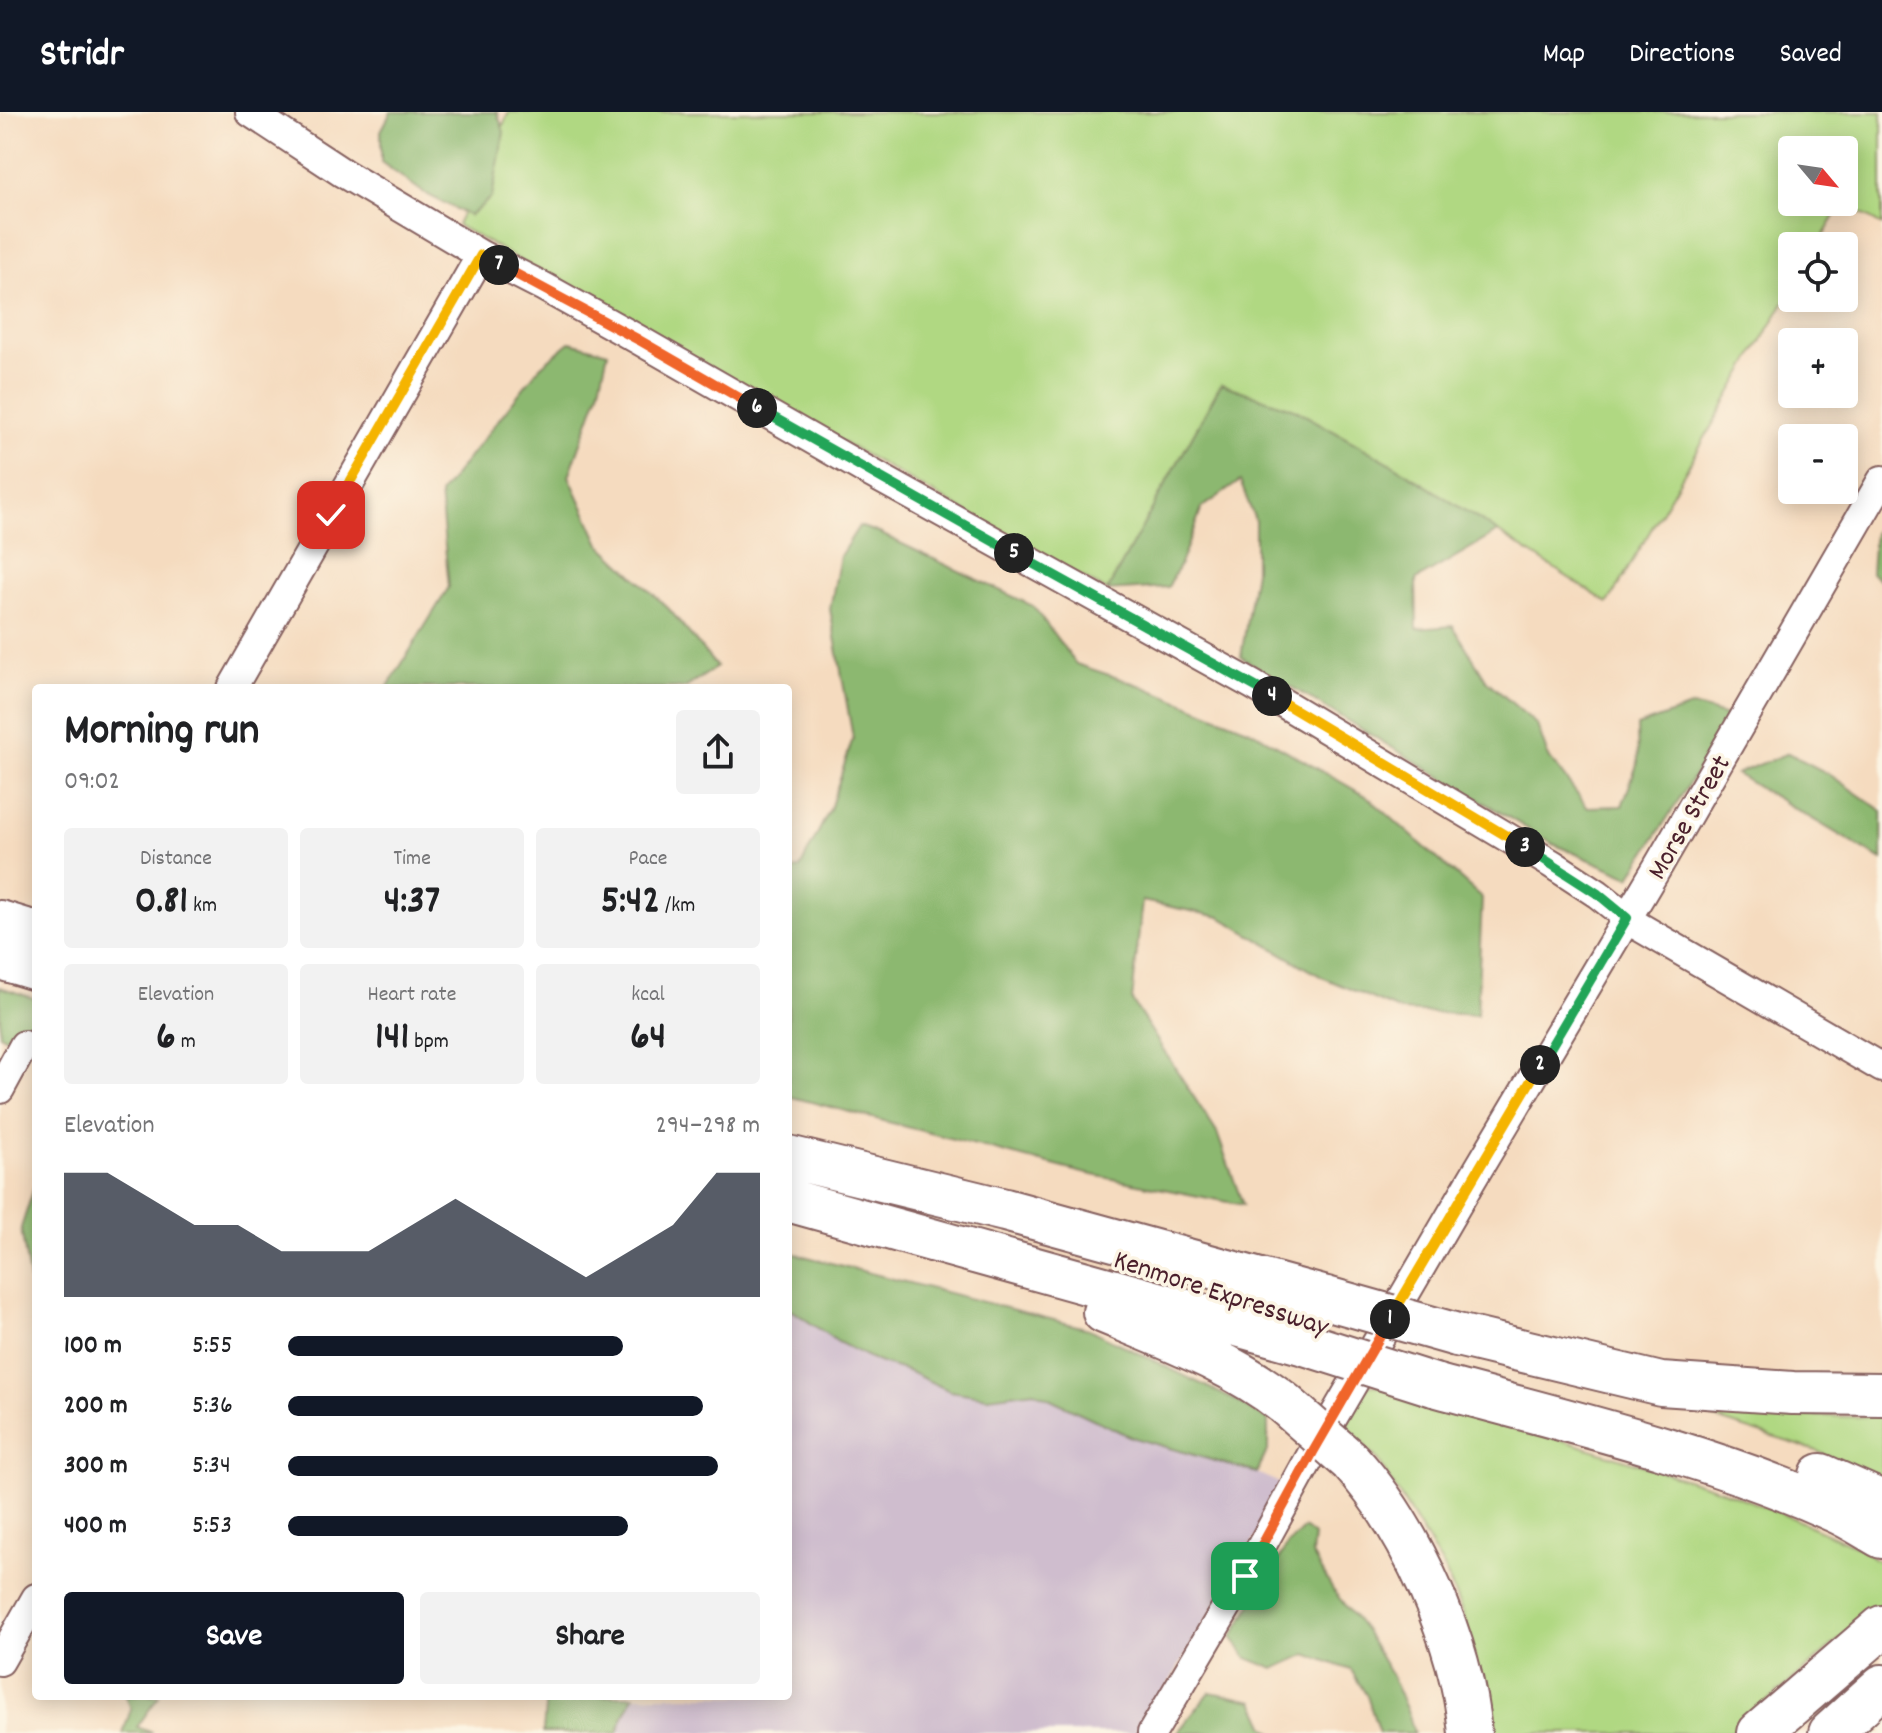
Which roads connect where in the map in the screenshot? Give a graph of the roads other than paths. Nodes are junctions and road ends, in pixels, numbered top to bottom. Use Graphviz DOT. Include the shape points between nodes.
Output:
graph roads {
  1 [pos="250,112"];
  2 [pos="481,255"];
  3 [pos="1882,480"];
  4 [pos="234,684"];
  5 [pos="1627,918"];
  6 [pos="0,922"];
  7 [pos="32,932"];
  8 [pos="0,958"];
  9 [pos="32,968"];
  10 [pos="24,1045"];
  11 [pos="1882,1068"];
  12 [pos="0,1089"];
  13 [pos="792,1159"];
  14 [pos="792,1201"];
  15 [pos="914,1235"];
  16 [pos="1315,1321"];
  17 [pos="1444,1360"];
  18 [pos="1882,1394"];
  19 [pos="1882,1502"];
  20 [pos="1882,1537"];
  21 [pos="32,1605"];
  22 [pos="1882,1627"];
  23 [pos="0,1661"];
  24 [pos="1873,1695"];
  25 [pos="1152,1733"];
  26 [pos="1470,1733"];
  27 [pos="1759,1733"];
  28 [pos="1832,1733"];
  1 -- 2 [label="street"];
  2 -- 4 [label="street"];
  2 -- 5 [label="street" via="1253,685 1552,864"];
  3 -- 5 [label="street, Morse Street"];
  5 -- 11 [label="street"];
  5 -- 25 [label="street, Morse Street"];
  6 -- 7 [label="highway"];
  8 -- 9 [label="highway"];
  10 -- 12 [label="street"];
  13 -- 16 [label="highway" via="1005,1210"];
  14 -- 15 [label="highway"];
  15 -- 16 [label="highway"];
  15 -- 26 [label="highway, bridge" via="1176,1341 1261,1384 1350,1461 1387,1510 1420,1568 1454,1651"];
  16 -- 17 [label="highway, bridge"];
  16 -- 17 [label="highway, bridge"];
  17 -- 18 [label="highway" via="1661,1384"];
  17 -- 19 [label="highway" via="1704,1432"];
  17 -- 20 [label="highway" via="1612,1434 1747,1475 1836,1511"];
  21 -- 23 [label="street"];
  22 -- 27 [label="highway"];
  24 -- 28 [label="highway"];
}
